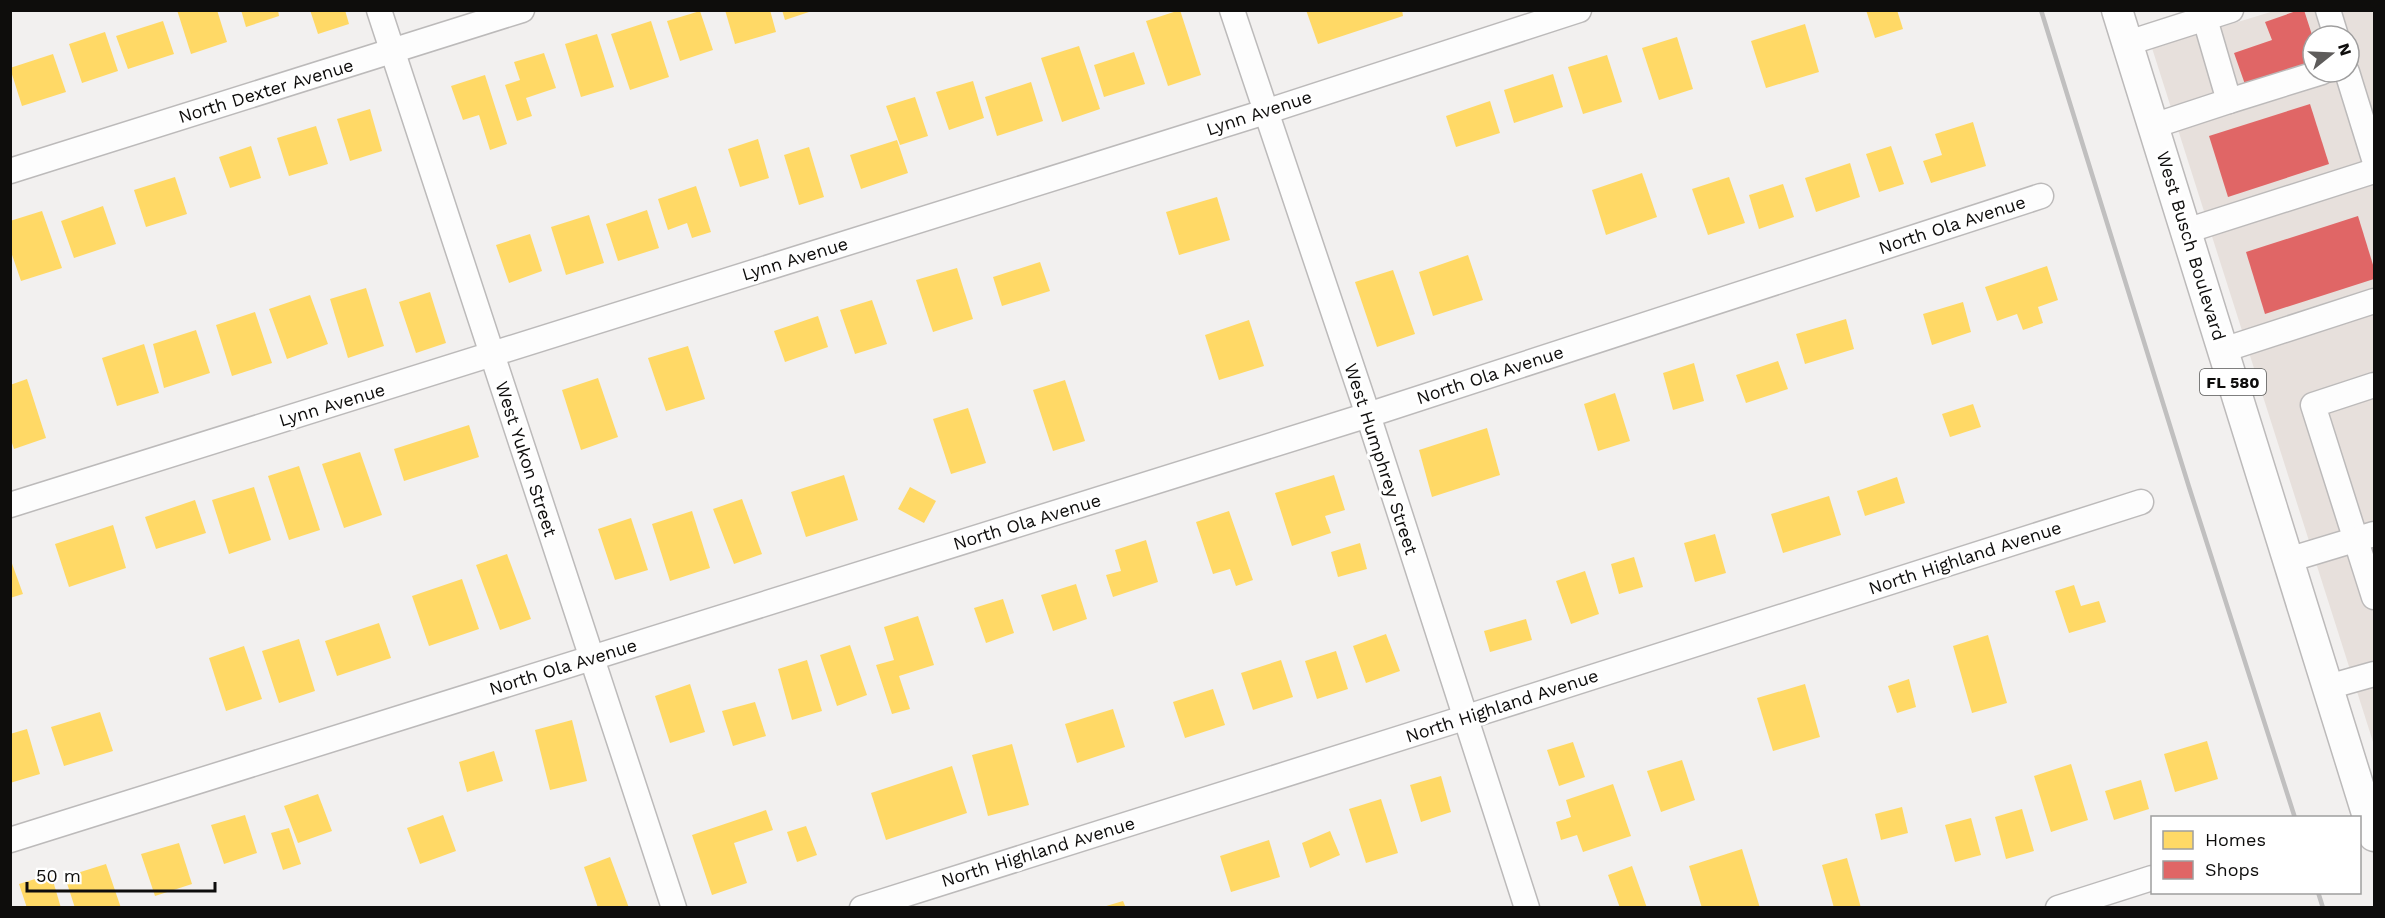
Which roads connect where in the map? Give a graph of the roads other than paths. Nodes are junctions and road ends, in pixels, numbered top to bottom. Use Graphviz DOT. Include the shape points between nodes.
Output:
graph roads {
  1 [pos="379,10"];
  2 [pos="522,10"];
  3 [pos="1232,10"];
  4 [pos="1579,10"];
  5 [pos="2117,10"];
  6 [pos="2230,10"];
  7 [pos="2205,19"];
  8 [pos="2128,43"];
  9 [pos="392,51"];
  10 [pos="2301,79"];
  11 [pos="2351,84"];
  12 [pos="2229,101"];
  13 [pos="1265,112"];
  14 [pos="2153,126"];
  15 [pos="2374,159"];
  16 [pos="10,171"];
  17 [pos="2374,171"];
  18 [pos="2041,196"];
  19 [pos="2186,231"];
  20 [pos="2374,301"];
  21 [pos="2223,350"];
  22 [pos="492,355"];
  23 [pos="2374,385"];
  24 [pos="1368,415"];
  25 [pos="2141,502"];
  26 [pos="10,505"];
  27 [pos="2365,537"];
  28 [pos="2288,560"];
  29 [pos="2374,597"];
  30 [pos="590,658"];
  31 [pos="2374,674"];
  32 [pos="2328,687"];
  33 [pos="1464,718"];
  34 [pos="2339,722"];
  35 [pos="2369,776"];
  36 [pos="2374,806"];
  37 [pos="2374,836"];
  38 [pos="10,840"];
  39 [pos="2151,878"];
  40 [pos="674,908"];
  41 [pos="861,908"];
  42 [pos="1527,908"];
  43 [pos="2058,908"];
  1 -- 9 [label="street, West Yukon Street"];
  2 -- 9 [label="street, North Dexter Avenue"];
  3 -- 13 [label="street, West Humphrey Street"];
  4 -- 13 [label="street, Lynn Avenue"];
  5 -- 8 [label="main road, West Busch Boulevard / FL 580"];
  6 -- 7 [label="street"];
  7 -- 8 [label="street"];
  7 -- 12 [label="street"];
  8 -- 14 [label="main road, West Busch Boulevard / FL 580"];
  9 -- 16 [label="street, North Dexter Avenue"];
  9 -- 22 [label="street, West Yukon Street"];
  10 -- 12 [label="street"];
  11 -- 15 [label="street"];
  12 -- 14 [label="street"];
  13 -- 22 [label="street, Lynn Avenue"];
  13 -- 24 [label="street, West Humphrey Street"];
  14 -- 19 [label="main road, West Busch Boulevard / FL 580"];
  17 -- 19 [label="street"];
  18 -- 24 [label="street, North Ola Avenue"];
  19 -- 21 [label="main road, West Busch Boulevard / FL 580"];
  20 -- 21 [label="street"];
  21 -- 28 [label="main road, West Busch Boulevard / FL 580"];
  22 -- 26 [label="street, Lynn Avenue"];
  22 -- 30 [label="street, West Yukon Street"];
  23 -- 27 [label="street" via="2313,405"];
  24 -- 30 [label="street, North Ola Avenue"];
  24 -- 33 [label="street, West Humphrey Street"];
  25 -- 33 [label="street, North Highland Avenue"];
  27 -- 28 [label="street"];
  27 -- 29 [label="street"];
  28 -- 32 [label="main road, West Busch Boulevard / FL 580"];
  30 -- 38 [label="street, North Ola Avenue"];
  30 -- 40 [label="street, West Yukon Street"];
  31 -- 32 [label="street"];
  32 -- 34 [label="main road, West Busch Boulevard / FL 580"];
  33 -- 41 [label="street, North Highland Avenue"];
  33 -- 42 [label="street, West Humphrey Street"];
  34 -- 35 [label="main road, West Busch Boulevard / FL 580"];
  34 -- 37 [label="main road, West Busch Boulevard / FL 580"];
  35 -- 36 [label="main road, West Busch Boulevard / FL 580"];
  39 -- 43 [label="street"];
}
